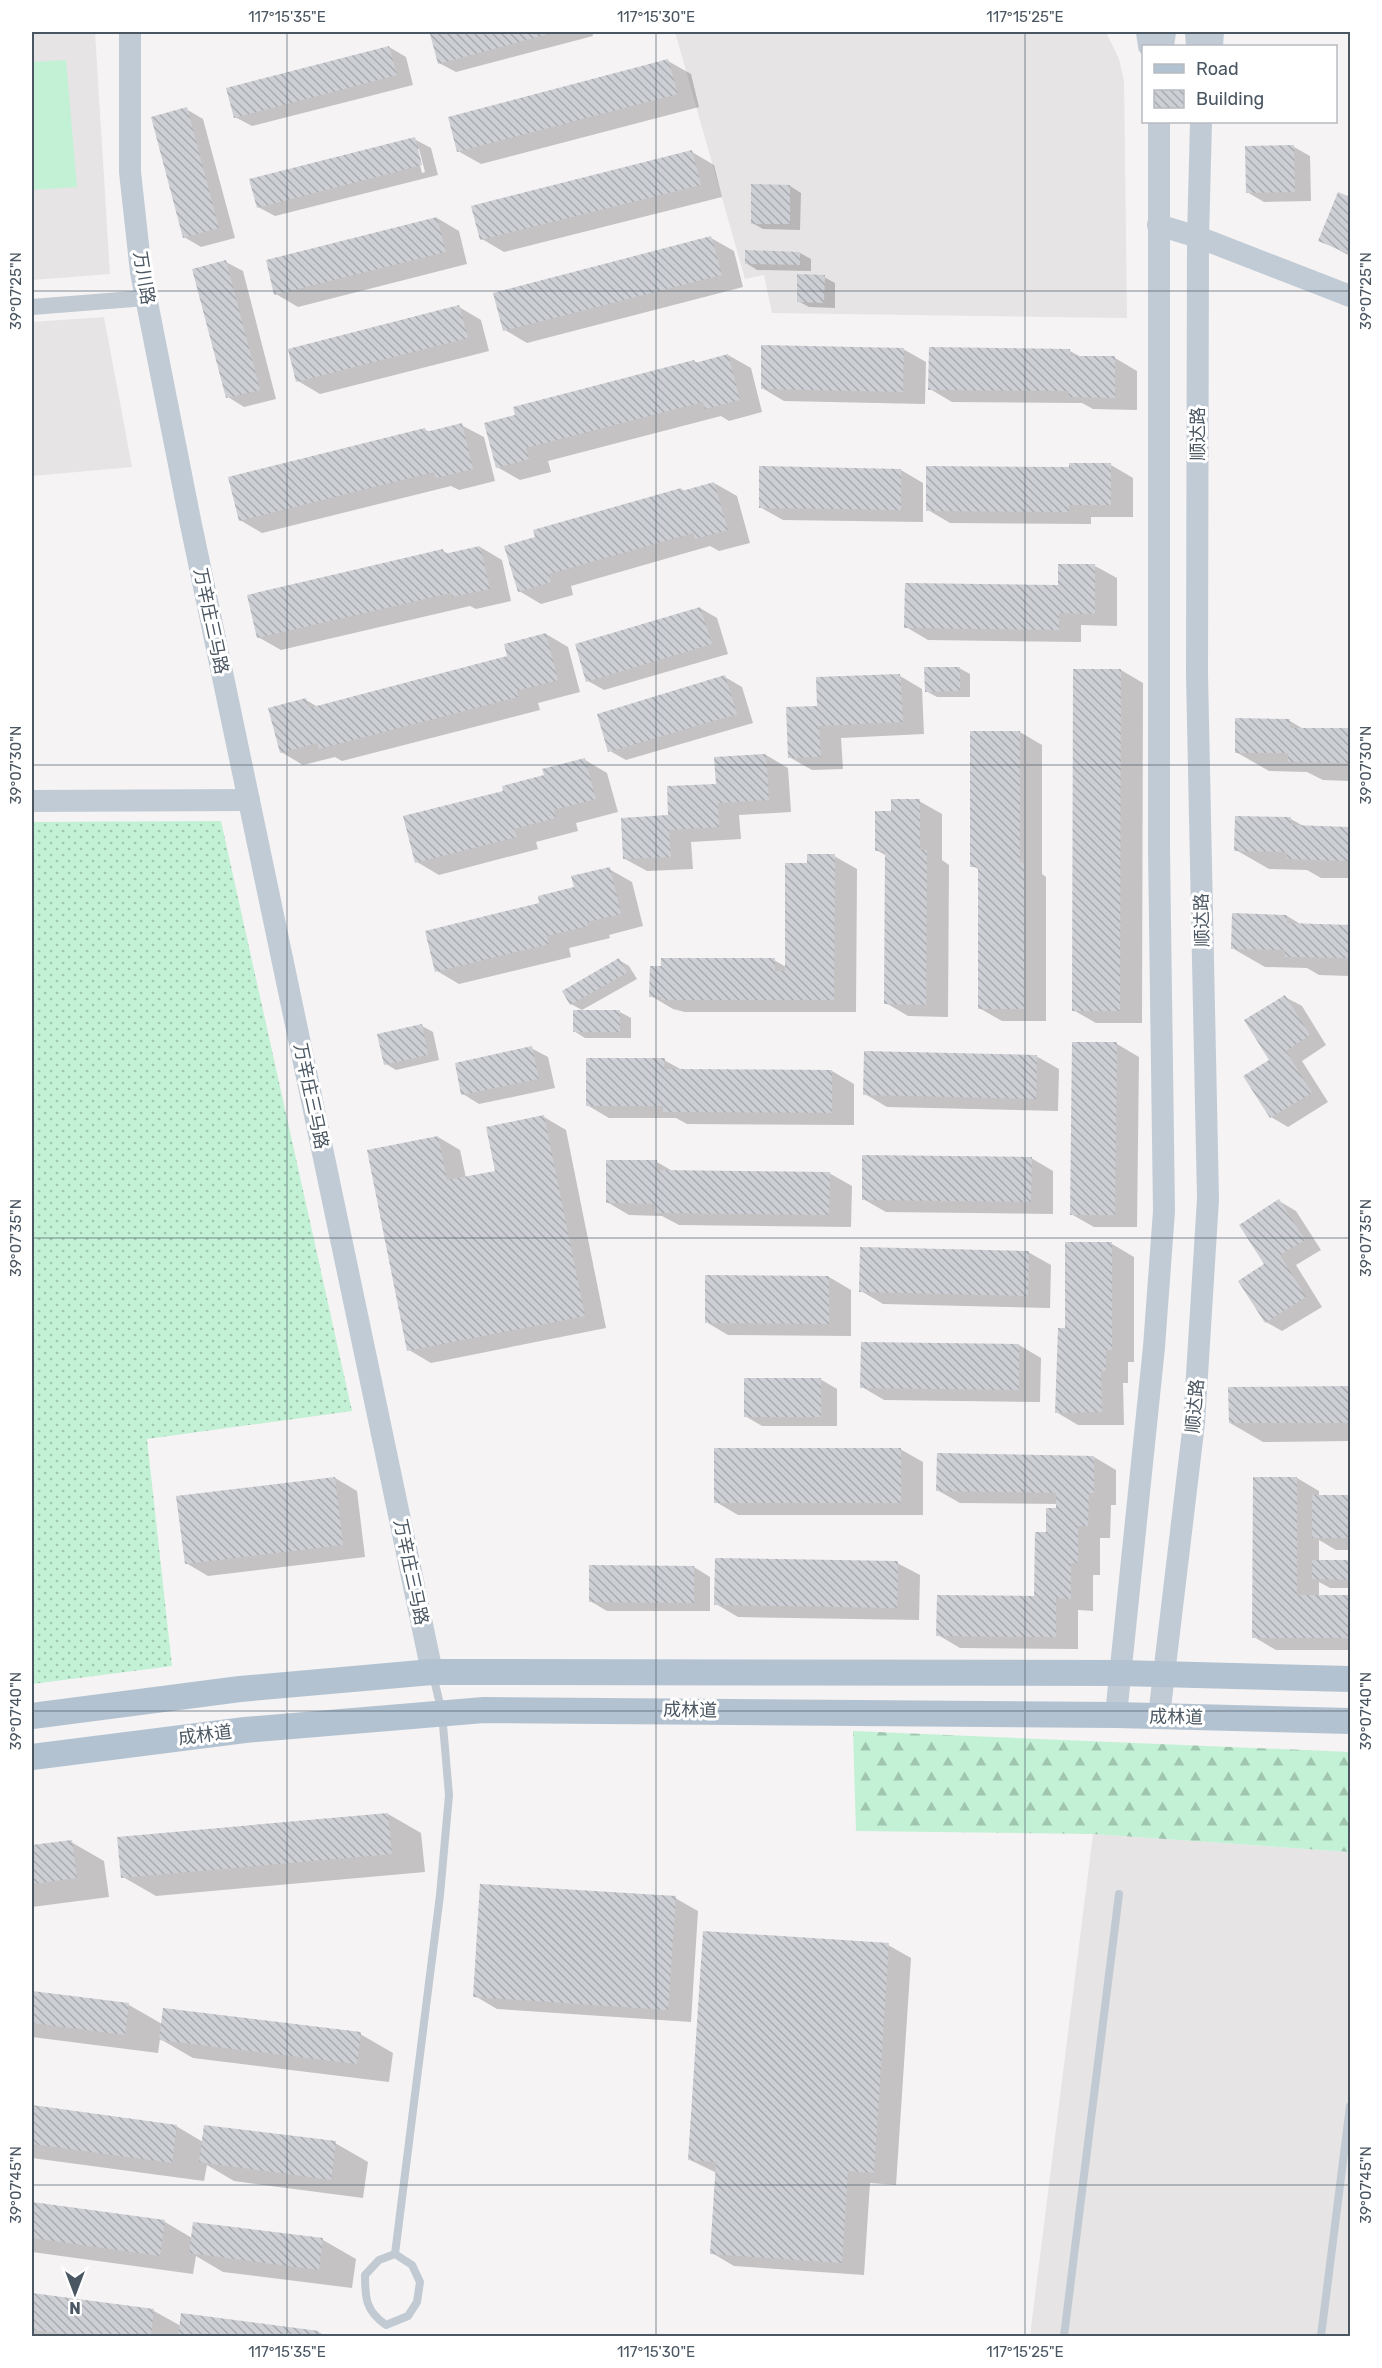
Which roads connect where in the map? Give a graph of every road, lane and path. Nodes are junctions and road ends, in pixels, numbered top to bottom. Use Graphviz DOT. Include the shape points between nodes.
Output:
graph roads {
  1 [pos="130,32"];
  2 [pos="1159,123"];
  3 [pos="1202,123"];
  4 [pos="1158,225"];
  5 [pos="1198,237"];
  6 [pos="1350,296"];
  7 [pos="146,298"];
  8 [pos="32,307"];
  9 [pos="190,520"];
  10 [pos="249,800"];
  11 [pos="32,801"];
  12 [pos="432,1672"];
  13 [pos="1120,1674"];
  14 [pos="1164,1674"];
  15 [pos="1350,1679"];
  16 [pos="442,1713"];
  17 [pos="1116,1715"];
  18 [pos="32,1716"];
  19 [pos="1159,1716"];
  20 [pos="1350,1721"];
  21 [pos="32,1757"];
  22 [pos="1119,1894"];
  23 [pos="1350,2106"];
  24 [pos="395,2254"];
  25 [pos="1064,2337"];
  26 [pos="1321,2337"];
  1 -- 7 [label="main road, 万川路" via="130,172"];
  2 -- 4 [label="main road"];
  3 -- 5 [label="main road, 顺达路"];
  4 -- 5 [label="main road"];
  4 -- 13 [label="main road" via="1164,1211"];
  5 -- 6 [label="main road"];
  5 -- 14 [label="main road, 顺达路" via="1197,674 1208,1200 1194,1423"];
  7 -- 8 [label="street"];
  7 -- 9 [label="main road, 万川路"];
  9 -- 10 [label="main road, 万辛庄三马路"];
  10 -- 11 [label="main road"];
  10 -- 12 [label="main road, 万辛庄三马路"];
  12 -- 13 [label="main road, 成林道"];
  12 -- 16 [label="lane"];
  12 -- 18 [label="main road, 成林道" via="240,1689"];
  13 -- 14 [label="main road, 成林道"];
  13 -- 17 [label="main road"];
  14 -- 15 [label="main road, 成林道"];
  14 -- 19 [label="main road, 顺达路"];
  16 -- 17 [label="main road, 成林道" via="616,1710"];
  16 -- 21 [label="main road, 成林道" via="245,1730"];
  16 -- 24 [label="lane" via="449,1795"];
  17 -- 19 [label="main road, 成林道"];
  19 -- 20 [label="main road, 成林道"];
  22 -- 25 [label="lane"];
  23 -- 26 [label="lane"];
  24 -- 24 [label="lane" via="379,2260 365,2275 365,2294 372,2315 386,2325 408,2316 417,2302 420,2282 412,2265"];
}
